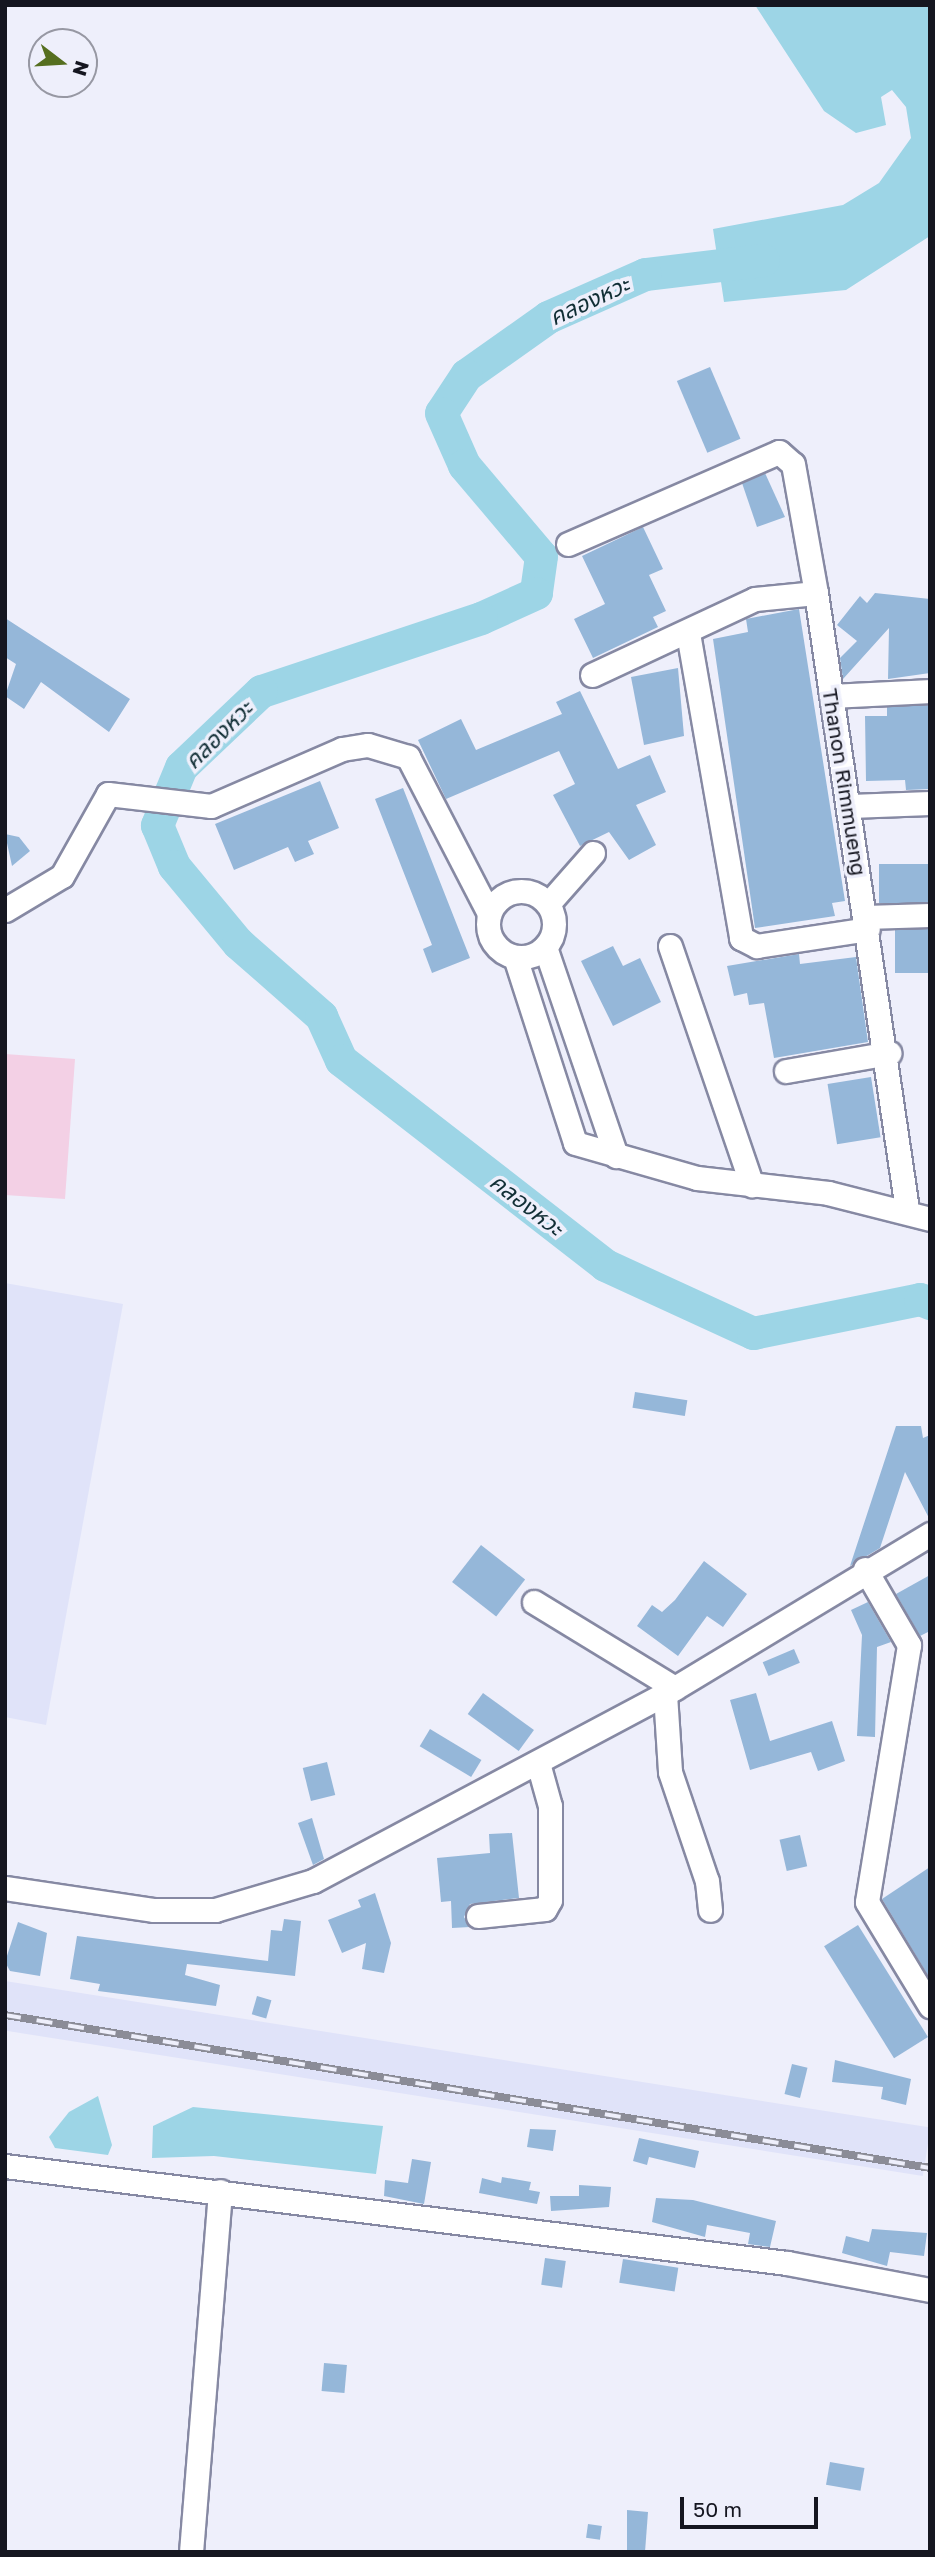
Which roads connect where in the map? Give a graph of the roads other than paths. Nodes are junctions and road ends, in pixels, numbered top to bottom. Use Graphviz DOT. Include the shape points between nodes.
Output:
graph roads {
  1 [pos="568,544"];
  2 [pos="816,593"];
  3 [pos="688,633"];
  4 [pos="592,675"];
  5 [pos="930,691"];
  6 [pos="832,696"];
  7 [pos="930,803"];
  8 [pos="850,806"];
  9 [pos="593,853"];
  10 [pos="548,904"];
  11 [pos="5,910"];
  12 [pos="489,914"];
  13 [pos="930,915"];
  14 [pos="867,923"];
  15 [pos="670,946"];
  16 [pos="545,947"];
  17 [pos="515,957"];
  18 [pos="889,1053"];
  19 [pos="786,1071"];
  20 [pos="606,1152"];
  21 [pos="751,1185"];
  22 [pos="907,1209"];
  23 [pos="930,1219"];
  24 [pos="930,1534"];
  25 [pos="865,1569"];
  26 [pos="534,1602"];
  27 [pos="670,1691"];
  28 [pos="538,1763"];
  29 [pos="5,1888"];
  30 [pos="710,1910"];
  31 [pos="478,1916"];
  32 [pos="930,2006"];
  33 [pos="5,2166"];
  34 [pos="220,2191"];
  35 [pos="930,2290"];
  36 [pos="191,2552"];
  1 -- 2 [label="street, Thanon Rimmueng" via="779,452 793,464"];
  2 -- 3 [label="street" via="755,599"];
  2 -- 6 [label="street, Thanon Rimmueng"];
  3 -- 4 [label="street"];
  3 -- 14 [label="street" via="741,938 757,946"];
  5 -- 6 [label="street"];
  6 -- 8 [label="street, Thanon Rimmueng"];
  7 -- 8 [label="street"];
  8 -- 14 [label="street, Thanon Rimmueng"];
  9 -- 10 [label="street"];
  10 -- 12 [label="street" via="521,891 502,897"];
  10 -- 16 [label="street" via="554,926"];
  11 -- 12 [label="street" via="62,876 108,794 145,794 211,806 342,749 393,749 422,779"];
  12 -- 17 [label="street" via="495,945"];
  13 -- 14 [label="street"];
  14 -- 18 [label="street, Thanon Rimmueng"];
  15 -- 21 [label="street"];
  16 -- 17 [label="street"];
  16 -- 20 [label="street"];
  17 -- 20 [label="street" via="575,1143"];
  18 -- 19 [label="street"];
  18 -- 22 [label="street, Thanon Rimmueng"];
  20 -- 21 [label="street"];
  21 -- 22 [label="street"];
  22 -- 23 [label="street"];
  24 -- 25 [label="street"];
  25 -- 27 [label="street"];
  25 -- 32 [label="street" via="909,1645 867,1902"];
  26 -- 27 [label="street"];
  27 -- 28 [label="street"];
  27 -- 30 [label="street" via="670,1772 707,1881"];
  28 -- 29 [label="street" via="313,1881 215,1910 154,1910"];
  28 -- 31 [label="street" via="550,1806 550,1900 545,1909"];
  33 -- 34 [label="street"];
  34 -- 35 [label="street" via="787,2263"];
  34 -- 36 [label="street"];
}
